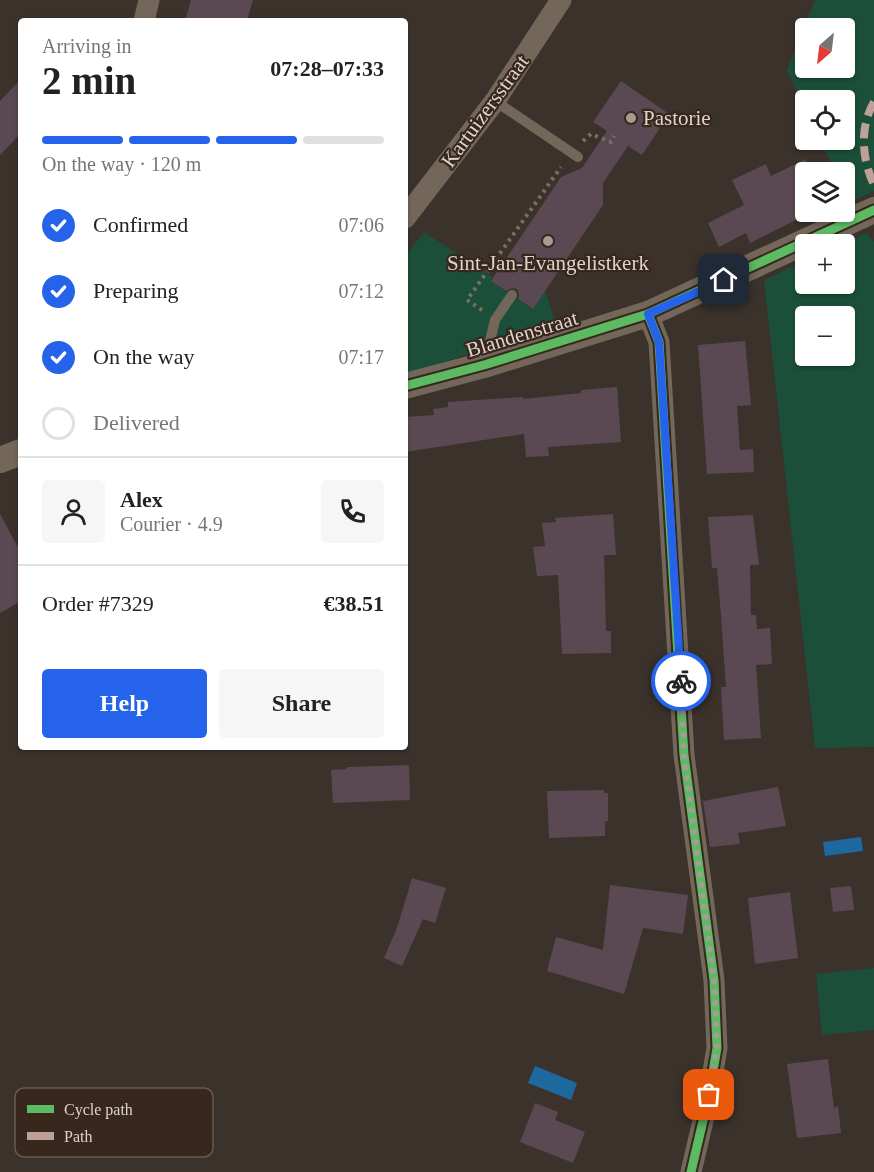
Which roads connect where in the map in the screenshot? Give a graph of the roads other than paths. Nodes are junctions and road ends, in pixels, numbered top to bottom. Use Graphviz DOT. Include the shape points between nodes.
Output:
graph roads {
  1 [pos="149,0"];
  2 [pos="561,0"];
  3 [pos="145,18"];
  4 [pos="495,101"];
  5 [pos="574,155"];
  6 [pos="874,210"];
  7 [pos="408,214"];
  8 [pos="512,295"];
  9 [pos="648,314"];
  10 [pos="484,365"];
  11 [pos="408,385"];
  12 [pos="18,453"];
  13 [pos="0,460"];
  14 [pos="691,1172"];
  1 -- 3 [label="street"];
  2 -- 4 [label="street, Kartuizersstraat"];
  4 -- 5 [label="lane"];
  4 -- 7 [label="street, Kartuizersstraat"];
  6 -- 9 [label="street, Blandenstraat"];
  8 -- 10 [label="lane" via="495,320"];
  9 -- 10 [label="street, Blandenstraat"];
  9 -- 14 [label="street" via="659,342 684,755 714,980 717,1048"];
  10 -- 11 [label="street, Blandenstraat"];
  12 -- 13 [label="street"];
}
